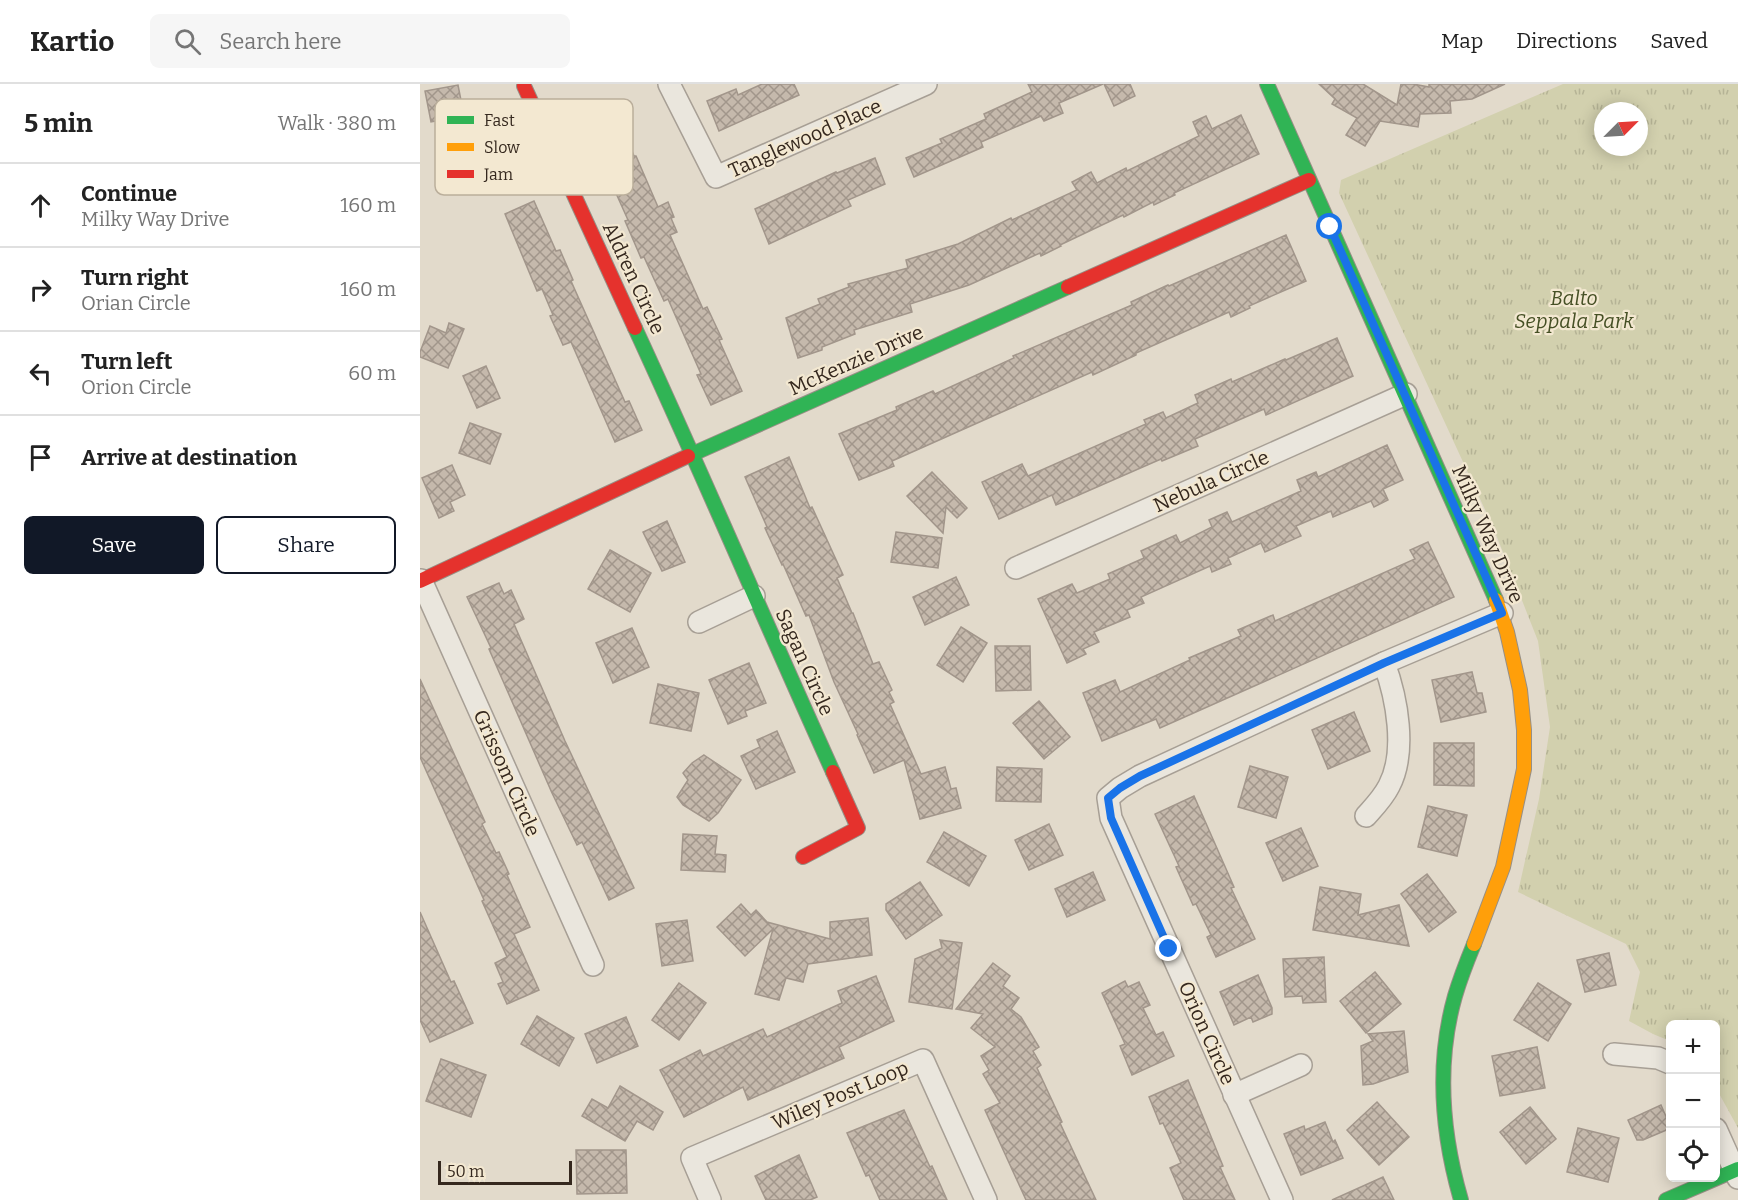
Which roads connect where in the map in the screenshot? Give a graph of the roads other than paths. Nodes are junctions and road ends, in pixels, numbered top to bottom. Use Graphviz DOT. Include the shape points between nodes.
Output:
graph roads {
  1 [pos="669,84"];
  2 [pos="926,84"];
  3 [pos="1267,84"];
  4 [pos="524,86"];
  5 [pos="530,99"];
  6 [pos="1309,180"];
  7 [pos="574,195"];
  8 [pos="1406,394"];
  9 [pos="693,454"];
  10 [pos="1016,568"];
  11 [pos="420,580"];
  12 [pos="754,596"];
  13 [pos="1502,613"];
  14 [pos="699,622"];
  15 [pos="1384,663"];
  16 [pos="1366,816"];
  17 [pos="803,857"];
  18 [pos="593,965"];
  19 [pos="1614,1054"];
  20 [pos="1666,1062"];
  21 [pos="1301,1065"];
  22 [pos="1234,1095"];
  23 [pos="1720,1137"];
  24 [pos="1737,1173"];
  25 [pos="710,1200"];
  26 [pos="986,1200"];
  27 [pos="1282,1200"];
  28 [pos="1461,1200"];
  29 [pos="1666,1200"];
  1 -- 2 [label="street, Tanglewood Place" via="716,177"];
  3 -- 6 [label="street, Milky Way Drive"];
  4 -- 5 [label="street, Aldren Circle"];
  6 -- 8 [label="street, Milky Way Drive"];
  6 -- 9 [label="street, McKenzie Drive"];
  7 -- 9 [label="street, Aldren Circle"];
  8 -- 10 [label="street, Nebula Circle"];
  8 -- 13 [label="street, Milky Way Drive"];
  9 -- 11 [label="street, McKenzie Drive"];
  9 -- 12 [label="street, Sagan Circle"];
  11 -- 18 [label="street, Grissom Circle"];
  12 -- 14 [label="street"];
  12 -- 17 [label="street, Sagan Circle" via="858,828"];
  13 -- 15 [label="street"];
  13 -- 28 [label="street, Milky Way Drive" via="1524,718 1524,770 1503,867 1456,992 1446,1043 1442,1079 1444,1127"];
  15 -- 16 [label="street" via="1396,705 1397,758 1389,786"];
  15 -- 22 [label="street, Orion Circle" via="1140,776 1108,798 1111,818"];
  19 -- 20 [label="street"];
  21 -- 22 [label="street"];
  22 -- 27 [label="street, Orion Circle"];
  23 -- 24 [label="street"];
  24 -- 29 [label="street"];
  25 -- 26 [label="street, Wiley Post Loop" via="692,1158 923,1060"];
}
